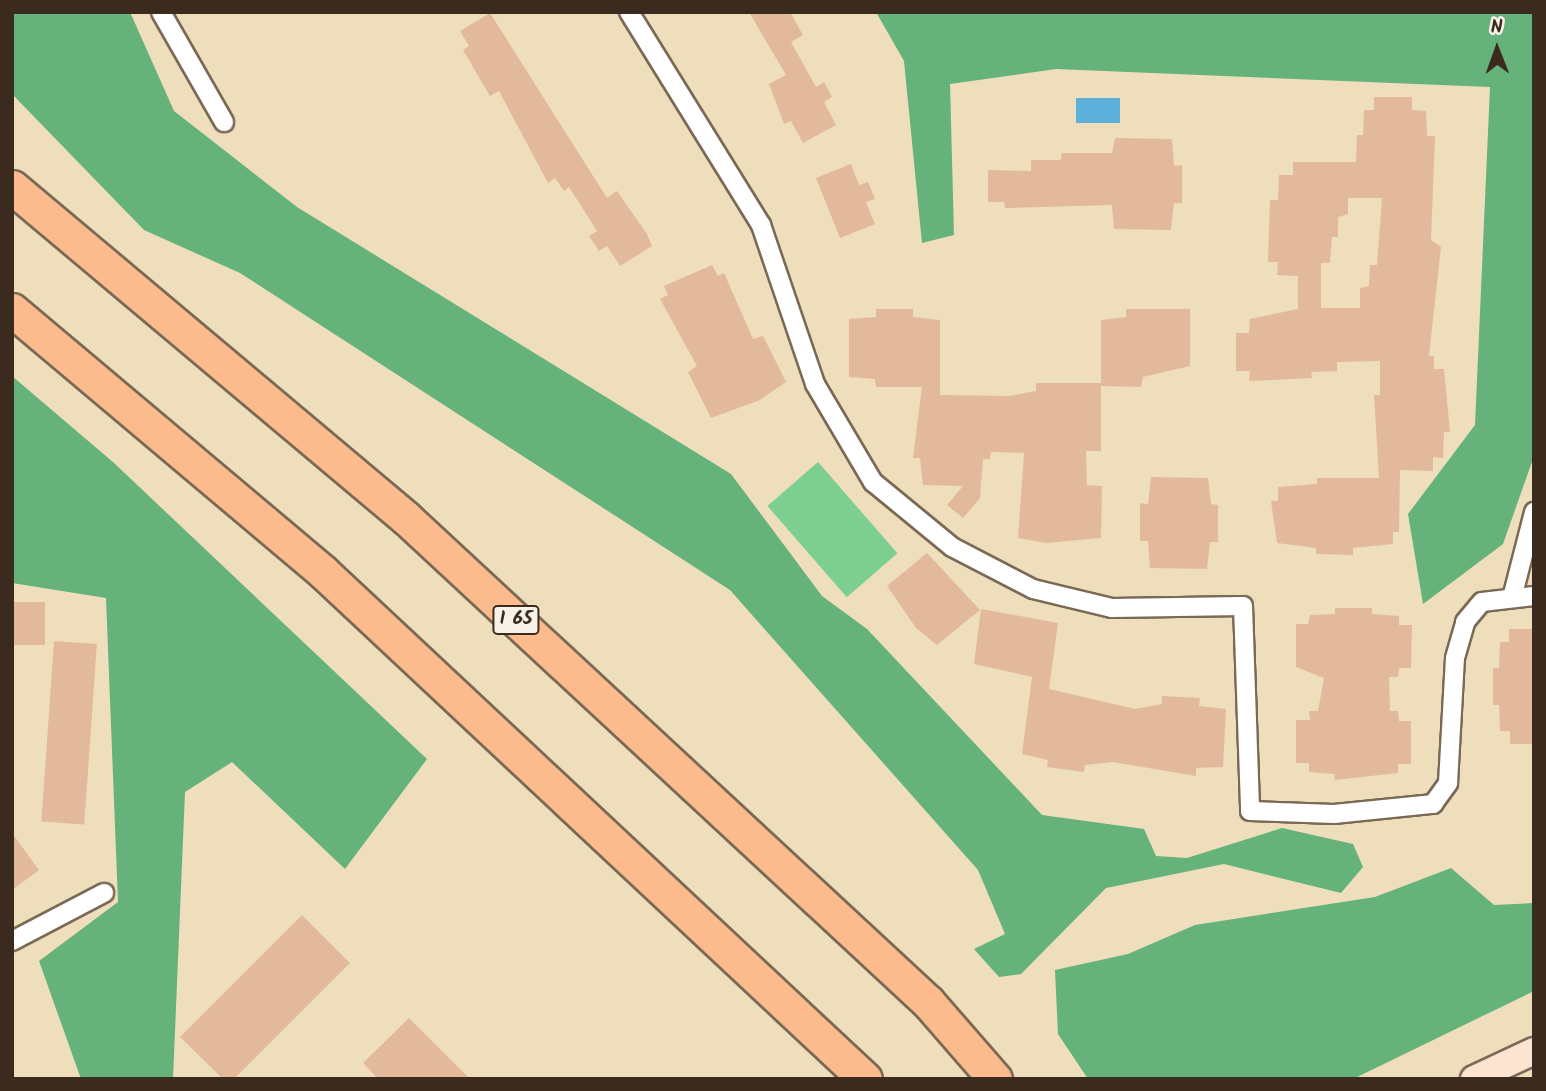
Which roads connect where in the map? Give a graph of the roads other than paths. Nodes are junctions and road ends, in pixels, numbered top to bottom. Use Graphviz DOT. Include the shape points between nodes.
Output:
graph roads {
  1 [pos="161,12"];
  2 [pos="629,12"];
  3 [pos="223,122"];
  4 [pos="12,187"];
  5 [pos="12,310"];
  6 [pos="1534,512"];
  7 [pos="1513,594"];
  8 [pos="1534,596"];
  9 [pos="104,893"];
  10 [pos="12,941"];
  11 [pos="1534,1051"];
  12 [pos="865,1079"];
  13 [pos="995,1079"];
  14 [pos="1474,1079"];
  1 -- 3 [label="street"];
  2 -- 7 [label="street" via="746,197 774,258 815,384 873,482 911,518 962,554 1033,589 1112,608 1243,606 1250,811 1334,814 1433,804 1448,783 1458,638 1482,602"];
  4 -- 13 [label="highway, I 65" via="406,518 928,1002"];
  5 -- 12 [label="highway" via="324,572"];
  6 -- 7 [label="street"];
  7 -- 8 [label="street"];
  9 -- 10 [label="street"];
  11 -- 14 [label="main road"];
}
